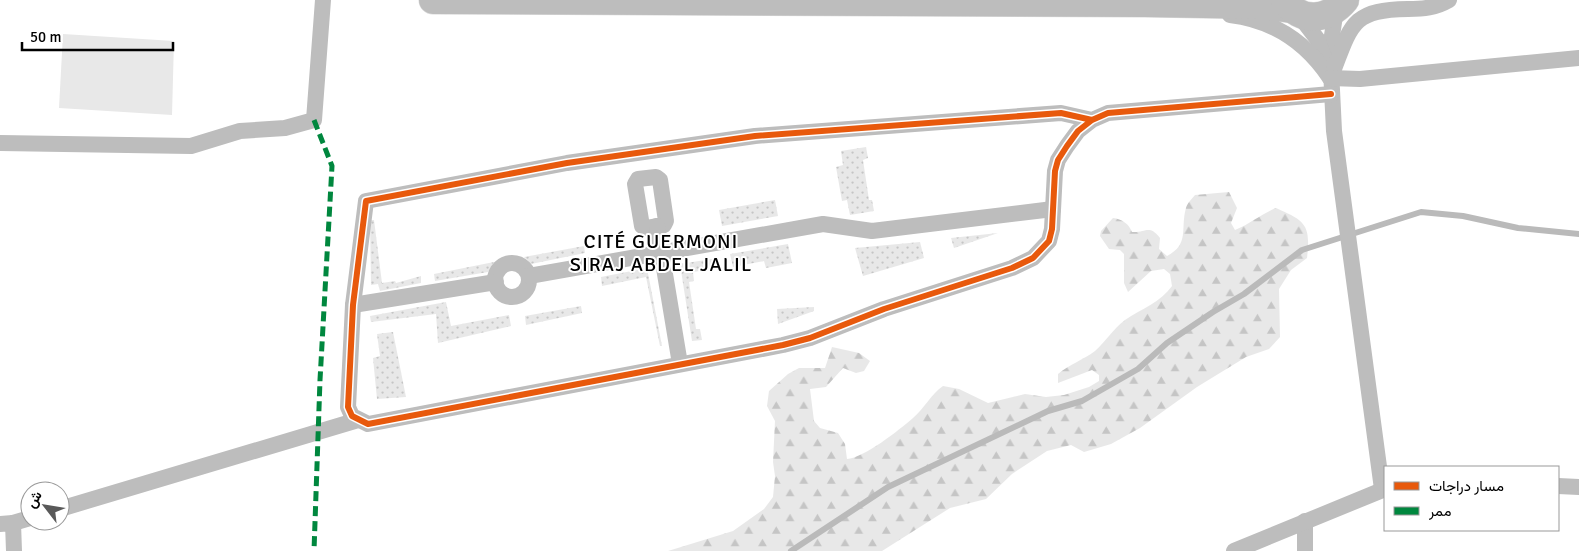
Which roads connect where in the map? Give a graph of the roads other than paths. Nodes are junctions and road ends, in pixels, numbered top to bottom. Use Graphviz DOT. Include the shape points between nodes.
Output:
graph roads {
  1 [pos="323,0"];
  2 [pos="433,0"];
  3 [pos="1449,0"];
  4 [pos="1081,3"];
  5 [pos="1345,4"];
  6 [pos="1292,7"];
  7 [pos="1579,58"];
  8 [pos="1331,86"];
  9 [pos="1092,120"];
  10 [pos="0,143"];
  11 [pos="1052,210"];
  12 [pos="657,226"];
  13 [pos="662,253"];
  14 [pos="528,276"];
  15 [pos="496,282"];
  16 [pos="353,305"];
  17 [pos="680,364"];
  18 [pos="358,420"];
  19 [pos="1559,486"];
  20 [pos="1579,487"];
  21 [pos="1384,489"];
  22 [pos="70,506"];
  23 [pos="20,520"];
  24 [pos="1305,521"];
  25 [pos="6,524"];
  26 [pos="14,551"];
  27 [pos="1234,551"];
  28 [pos="1305,551"];
  1 -- 10 [label="street" via="314,120 285,128 240,131 191,146"];
  2 -- 4 [label="highway"];
  3 -- 8 [label="street" via="1428,9 1381,10 1365,14 1349,34"];
  4 -- 6 [label="highway"];
  4 -- 8 [label="street" via="1095,12 1252,18 1294,38 1320,63"];
  5 -- 6 [label="highway" via="1317,17"];
  5 -- 8 [label="street" via="1330,49"];
  6 -- 8 [label="street" via="1318,40"];
  7 -- 8 [label="street" via="1360,79"];
  8 -- 9 [label="street" via="1108,113"];
  8 -- 21 [label="street" via="1334,131"];
  9 -- 11 [label="street" via="1078,131 1058,160"];
  9 -- 16 [label="street" via="1061,112 755,136 566,163 366,202"];
  11 -- 13 [label="street" via="872,232 823,224"];
  11 -- 17 [label="street" via="1049,241 1033,258 1012,268 884,309 810,338"];
  12 -- 13 [label="street"];
  13 -- 14 [label="street"];
  13 -- 17 [label="street"];
  14 -- 15 [label="street" via="522,266 508,264 498,271"];
  14 -- 15 [label="street" via="525,290 516,296 501,292"];
  15 -- 16 [label="street"];
  16 -- 18 [label="street" via="348,408"];
  17 -- 18 [label="street" via="368,424"];
  18 -- 22 [label="street"];
  19 -- 20 [label="street"];
  21 -- 24 [label="street"];
  23 -- 25 [label="street"];
  24 -- 27 [label="street"];
  24 -- 28 [label="street"];
  25 -- 26 [label="street"];
}
